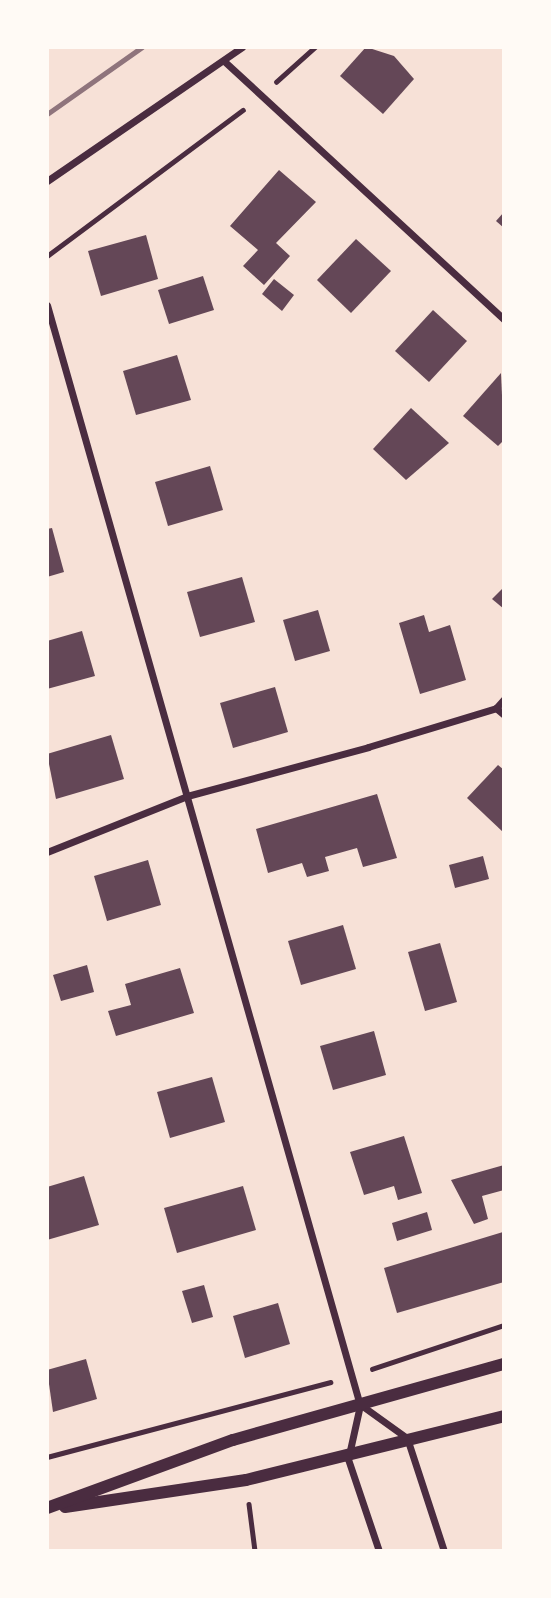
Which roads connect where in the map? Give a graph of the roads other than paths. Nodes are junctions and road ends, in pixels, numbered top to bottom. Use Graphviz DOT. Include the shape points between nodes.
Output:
graph roads {
  1 [pos="242,47"];
  2 [pos="224,61"];
  3 [pos="47,181"];
  4 [pos="47,305"];
  5 [pos="504,319"];
  6 [pos="504,699"];
  7 [pos="496,708"];
  8 [pos="504,716"];
  9 [pos="187,796"];
  10 [pos="47,852"];
  11 [pos="504,1364"];
  12 [pos="360,1405"];
  13 [pos="504,1416"];
  14 [pos="407,1437"];
  15 [pos="348,1459"];
  16 [pos="47,1509"];
  17 [pos="379,1551"];
  18 [pos="444,1551"];
  1 -- 2 [label="street"];
  2 -- 3 [label="street"];
  2 -- 5 [label="street"];
  4 -- 9 [label="street"];
  6 -- 7 [label="street"];
  7 -- 8 [label="street"];
  7 -- 9 [label="street"];
  9 -- 10 [label="street"];
  9 -- 12 [label="street"];
  11 -- 12 [label="street"];
  12 -- 14 [label="street"];
  12 -- 15 [label="street"];
  12 -- 16 [label="street" via="233,1440"];
  13 -- 14 [label="street"];
  14 -- 15 [label="street"];
  14 -- 18 [label="street"];
  15 -- 16 [label="street"];
  15 -- 17 [label="street"];
}
